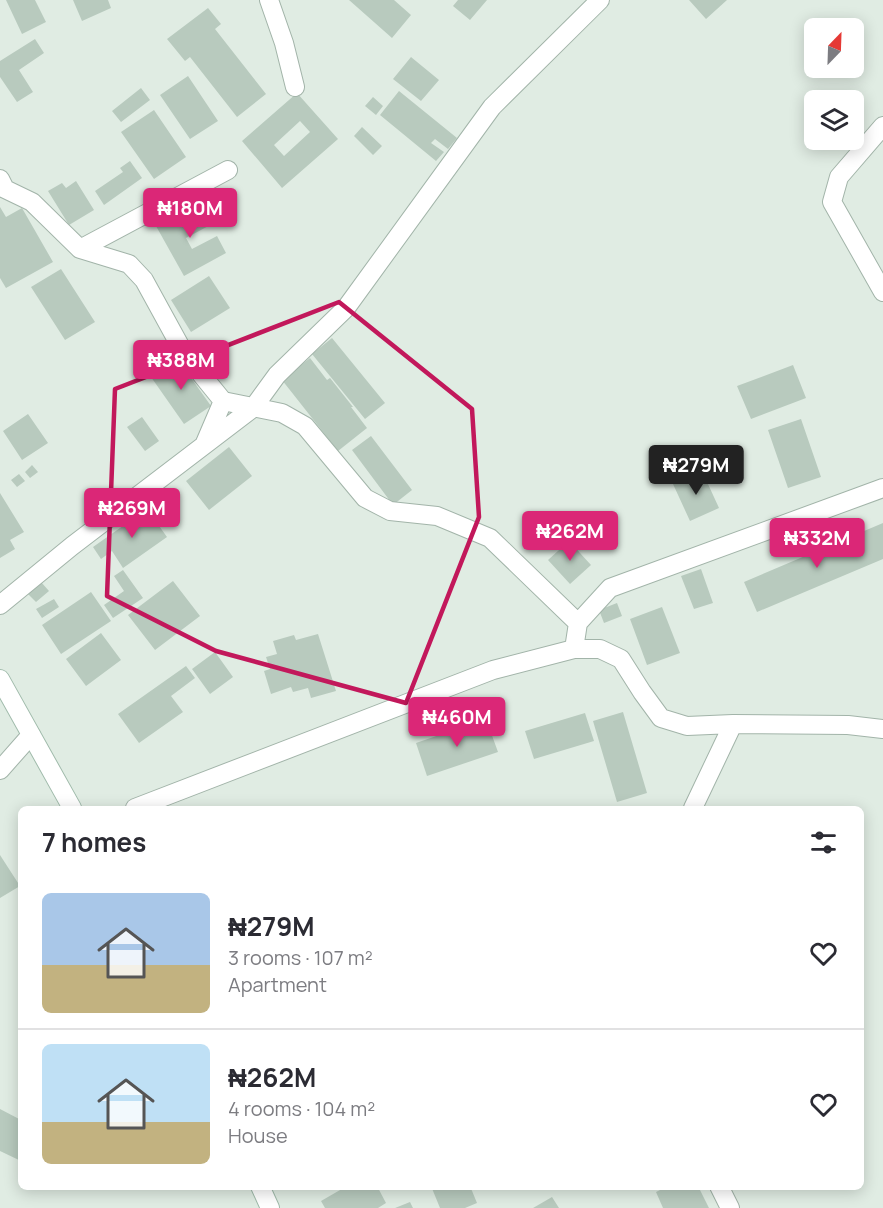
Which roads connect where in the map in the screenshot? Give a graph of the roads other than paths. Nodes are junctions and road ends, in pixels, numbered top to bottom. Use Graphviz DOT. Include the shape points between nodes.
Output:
graph roads {
  1 [pos="269,0"];
  2 [pos="593,3"];
  3 [pos="295,87"];
  4 [pos="883,126"];
  5 [pos="228,170"];
  6 [pos="0,179"];
  7 [pos="80,249"];
  8 [pos="883,292"];
  9 [pos="223,401"];
  10 [pos="253,408"];
  11 [pos="205,445"];
  12 [pos="883,488"];
  13 [pos="0,605"];
  14 [pos="578,623"];
  15 [pos="573,649"];
  16 [pos="0,679"];
  17 [pos="733,724"];
  18 [pos="883,729"];
  19 [pos="31,735"];
  20 [pos="0,770"];
  21 [pos="71,806"];
  22 [pos="140,806"];
  23 [pos="694,806"];
  24 [pos="262,1190"];
  25 [pos="721,1190"];
  26 [pos="270,1208"];
  27 [pos="730,1208"];
  1 -- 3 [label="street"];
  2 -- 10 [label="street" via="492,107 346,308 277,375"];
  4 -- 8 [label="street" via="839,177 832,202"];
  5 -- 7 [label="street"];
  6 -- 7 [label="street" via="5,189 32,202"];
  7 -- 9 [label="street" via="129,264 144,280 184,353"];
  9 -- 10 [label="street"];
  9 -- 11 [label="street"];
  10 -- 11 [label="street"];
  10 -- 14 [label="street" via="282,413 305,426 365,498 390,511 436,516 490,538"];
  11 -- 13 [label="street"];
  12 -- 14 [label="street" via="610,588"];
  14 -- 15 [label="street"];
  15 -- 17 [label="street" via="600,650 621,659 662,718 687,726"];
  15 -- 22 [label="street" via="494,670"];
  16 -- 19 [label="street"];
  17 -- 18 [label="street"];
  17 -- 23 [label="street"];
  19 -- 20 [label="street"];
  19 -- 21 [label="street"];
  24 -- 26 [label="street"];
  25 -- 27 [label="street"];
}
